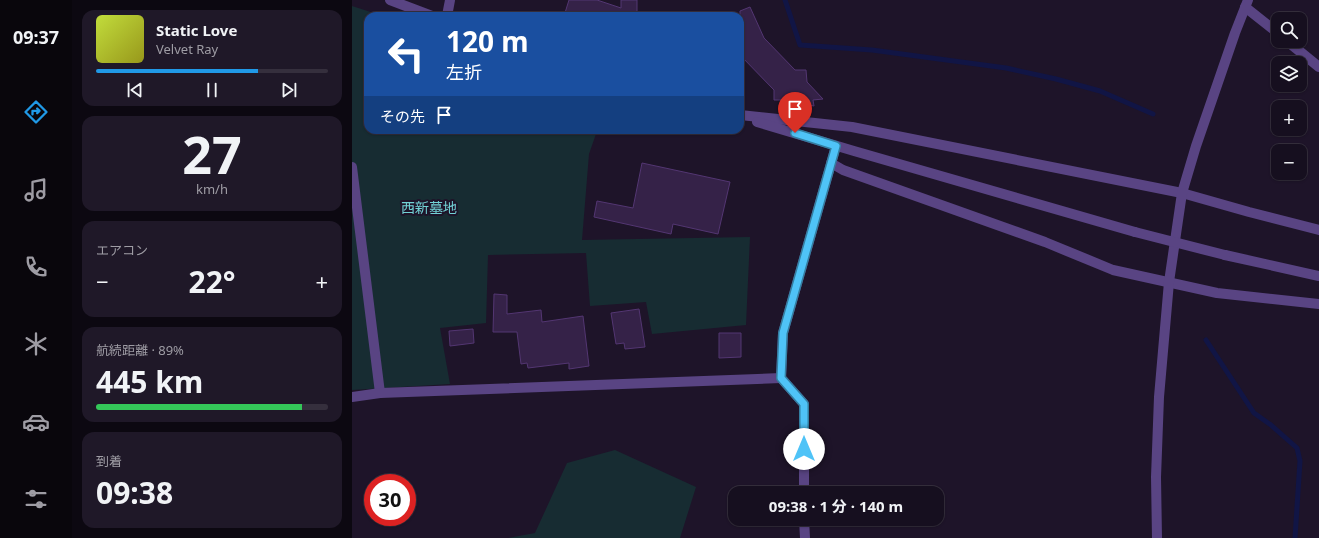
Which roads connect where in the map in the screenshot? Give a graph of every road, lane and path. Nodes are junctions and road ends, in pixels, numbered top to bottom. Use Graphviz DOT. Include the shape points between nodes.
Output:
graph roads {
  1 [pos="390,0"];
  2 [pos="450,0"];
  3 [pos="1247,3"];
  4 [pos="422,12"];
  5 [pos="448,12"];
  6 [pos="1271,26"];
  7 [pos="1296,48"];
  8 [pos="1319,67"];
  9 [pos="744,116"];
  10 [pos="744,117"];
  11 [pos="836,146"];
  12 [pos="831,163"];
  13 [pos="352,167"];
  14 [pos="1182,193"];
  15 [pos="1319,230"];
  16 [pos="1319,276"];
  17 [pos="1169,282"];
  18 [pos="1319,304"];
  19 [pos="781,378"];
  20 [pos="380,394"];
  21 [pos="352,396"];
  22 [pos="804,486"];
  23 [pos="804,526"];
  24 [pos="805,538"];
  25 [pos="1157,538"];
  1 -- 4 [label="street"];
  2 -- 5 [label="street"];
  3 -- 6 [label="street"];
  3 -- 14 [label="street"];
  7 -- 8 [label="street"];
  9 -- 14 [label="street" via="852,127"];
  10 -- 11 [label="street"];
  11 -- 12 [label="street"];
  11 -- 16 [label="street, bridge" via="1135,232"];
  12 -- 17 [label="street" via="843,170 1046,242 1113,270"];
  12 -- 19 [label="street" via="783,333"];
  13 -- 20 [label="street"];
  14 -- 15 [label="street"];
  14 -- 17 [label="street"];
  17 -- 18 [label="street" via="1217,293"];
  17 -- 25 [label="street" via="1159,397"];
  19 -- 20 [label="street"];
  19 -- 22 [label="street" via="804,404"];
  20 -- 21 [label="street"];
  23 -- 24 [label="street"];
}
